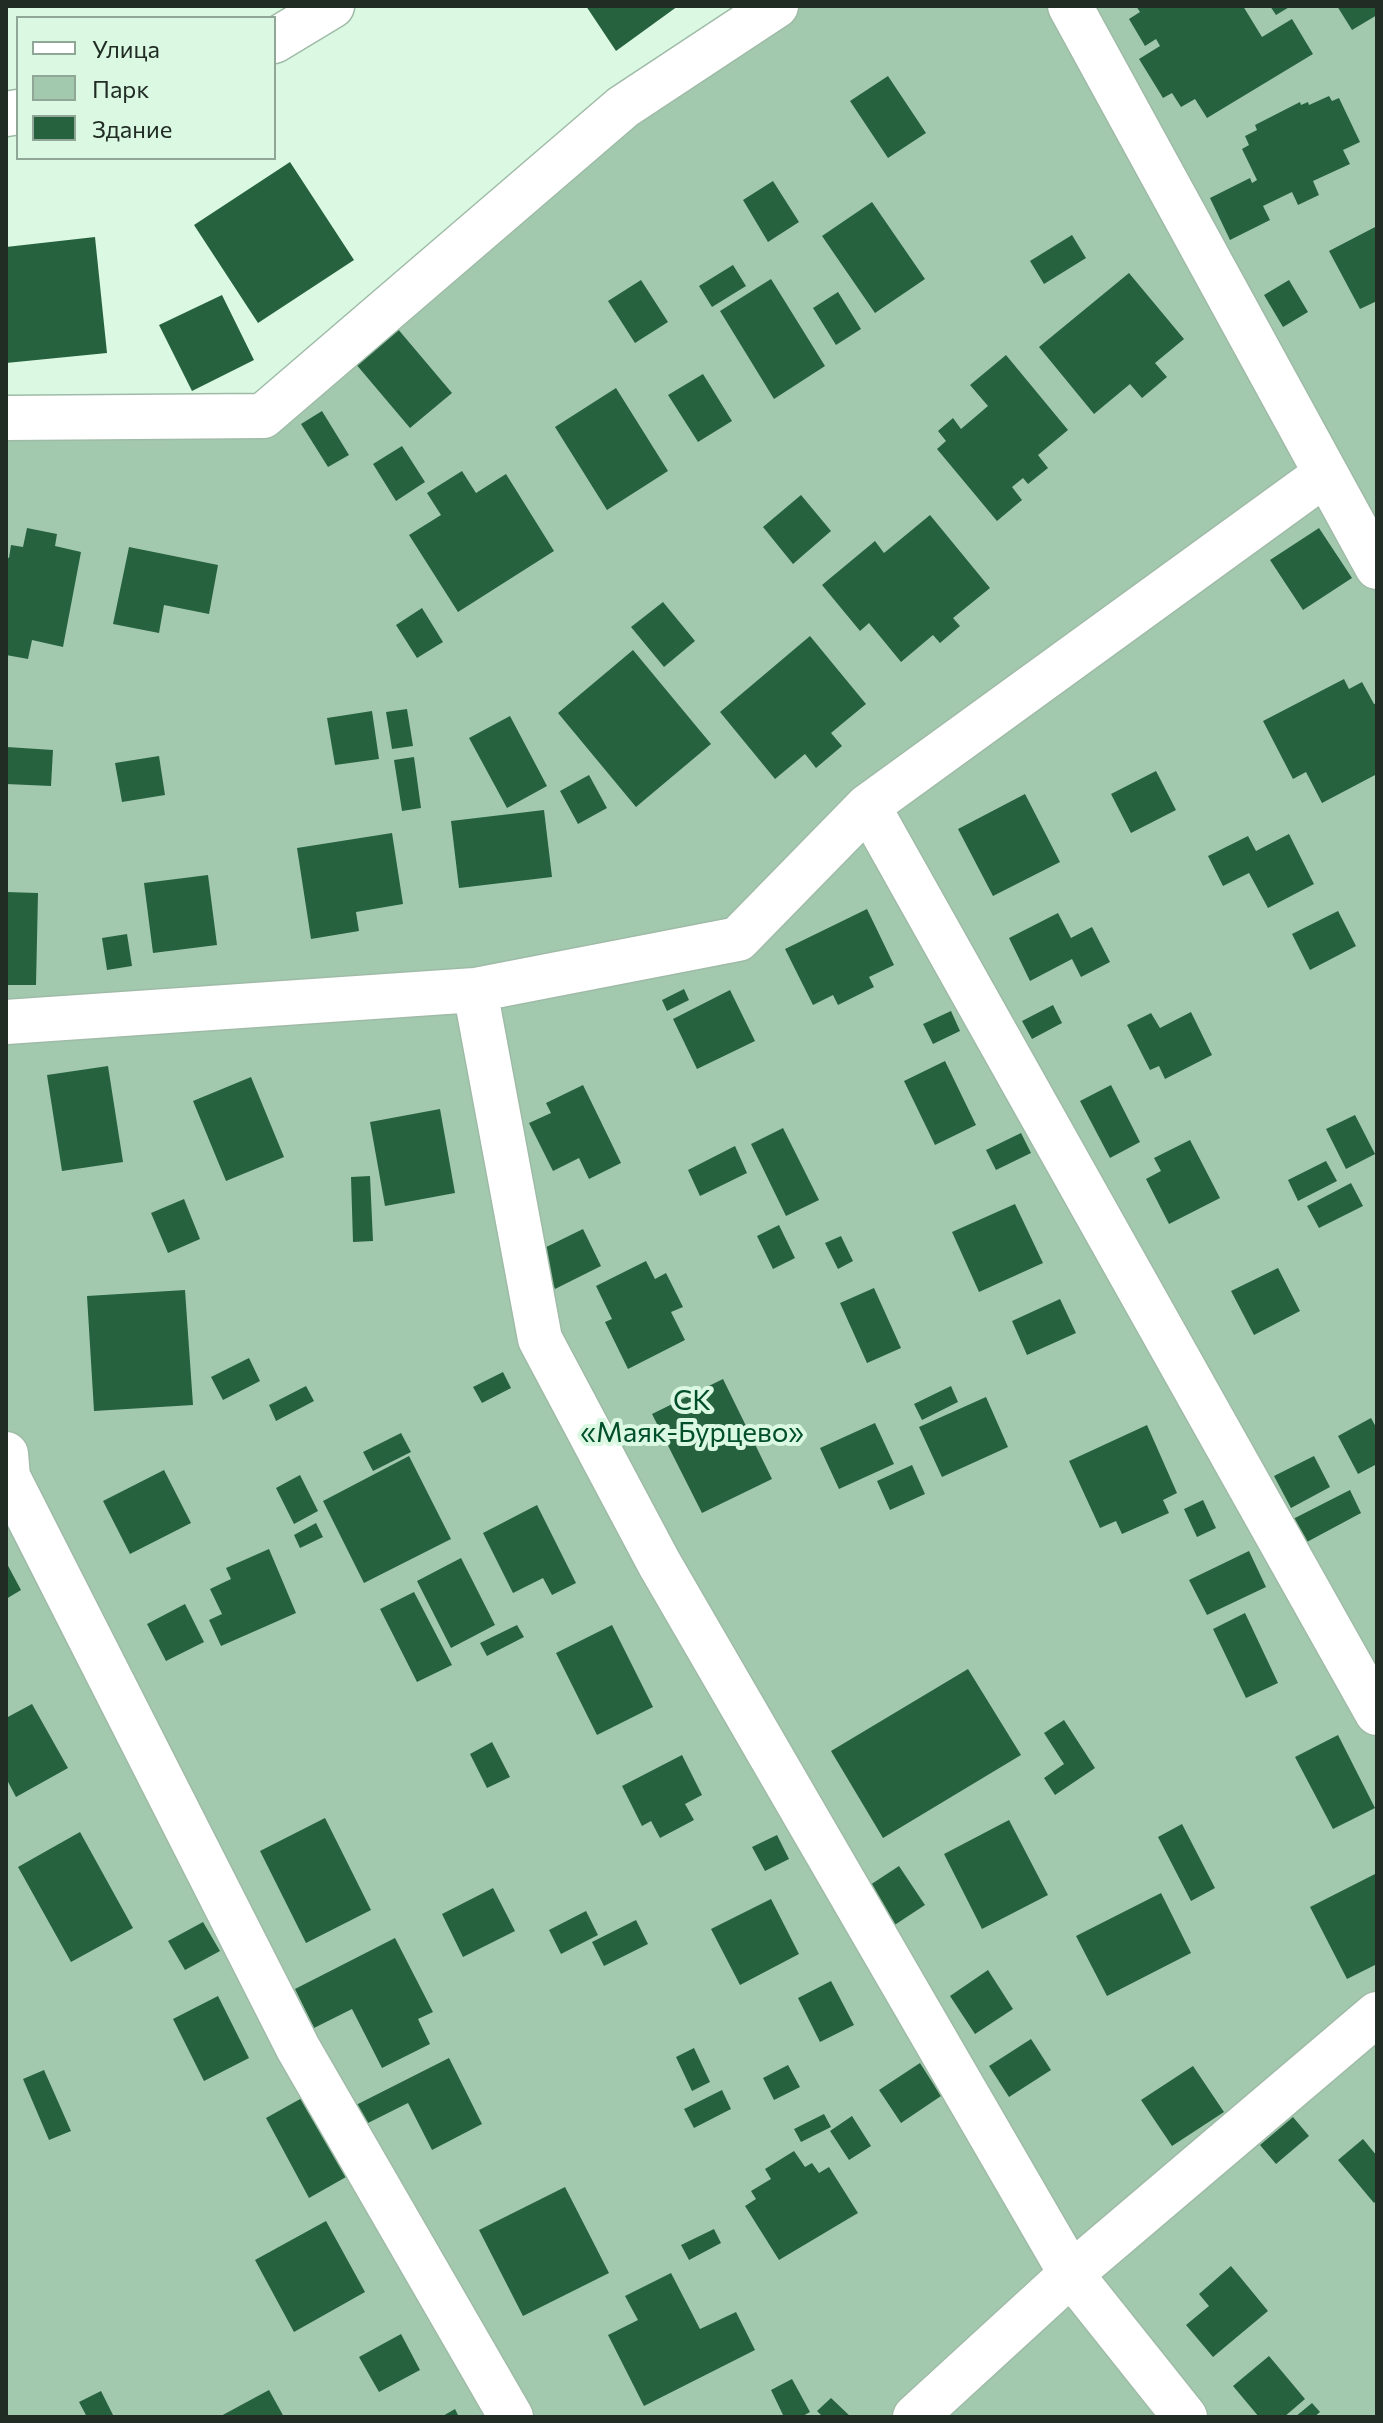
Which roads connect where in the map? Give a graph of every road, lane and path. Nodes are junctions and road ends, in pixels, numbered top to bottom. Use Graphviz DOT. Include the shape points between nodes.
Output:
graph roads {
  1 [pos="332,6"];
  2 [pos="776,6"];
  3 [pos="1070,6"];
  4 [pos="276,40"];
  5 [pos="6,418"];
  6 [pos="1324,475"];
  7 [pos="1377,567"];
  8 [pos="868,806"];
  9 [pos="475,990"];
  10 [pos="6,1022"];
  11 [pos="6,1454"];
  12 [pos="1377,1713"];
  13 [pos="1377,2014"];
  14 [pos="1071,2274"];
  15 [pos="511,2417"];
  16 [pos="915,2417"];
  17 [pos="1185,2417"];
  1 -- 4 [label="street"];
  2 -- 5 [label="street" via="623,107 263,416"];
  3 -- 6 [label="street"];
  6 -- 7 [label="street"];
  6 -- 8 [label="street"];
  8 -- 9 [label="street" via="738,939"];
  8 -- 12 [label="street"];
  9 -- 10 [label="street"];
  9 -- 14 [label="street" via="540,1339 667,1576"];
  11 -- 15 [label="street" via="8,1477 298,2048"];
  13 -- 14 [label="street"];
  14 -- 16 [label="street"];
  14 -- 17 [label="street"];
}
